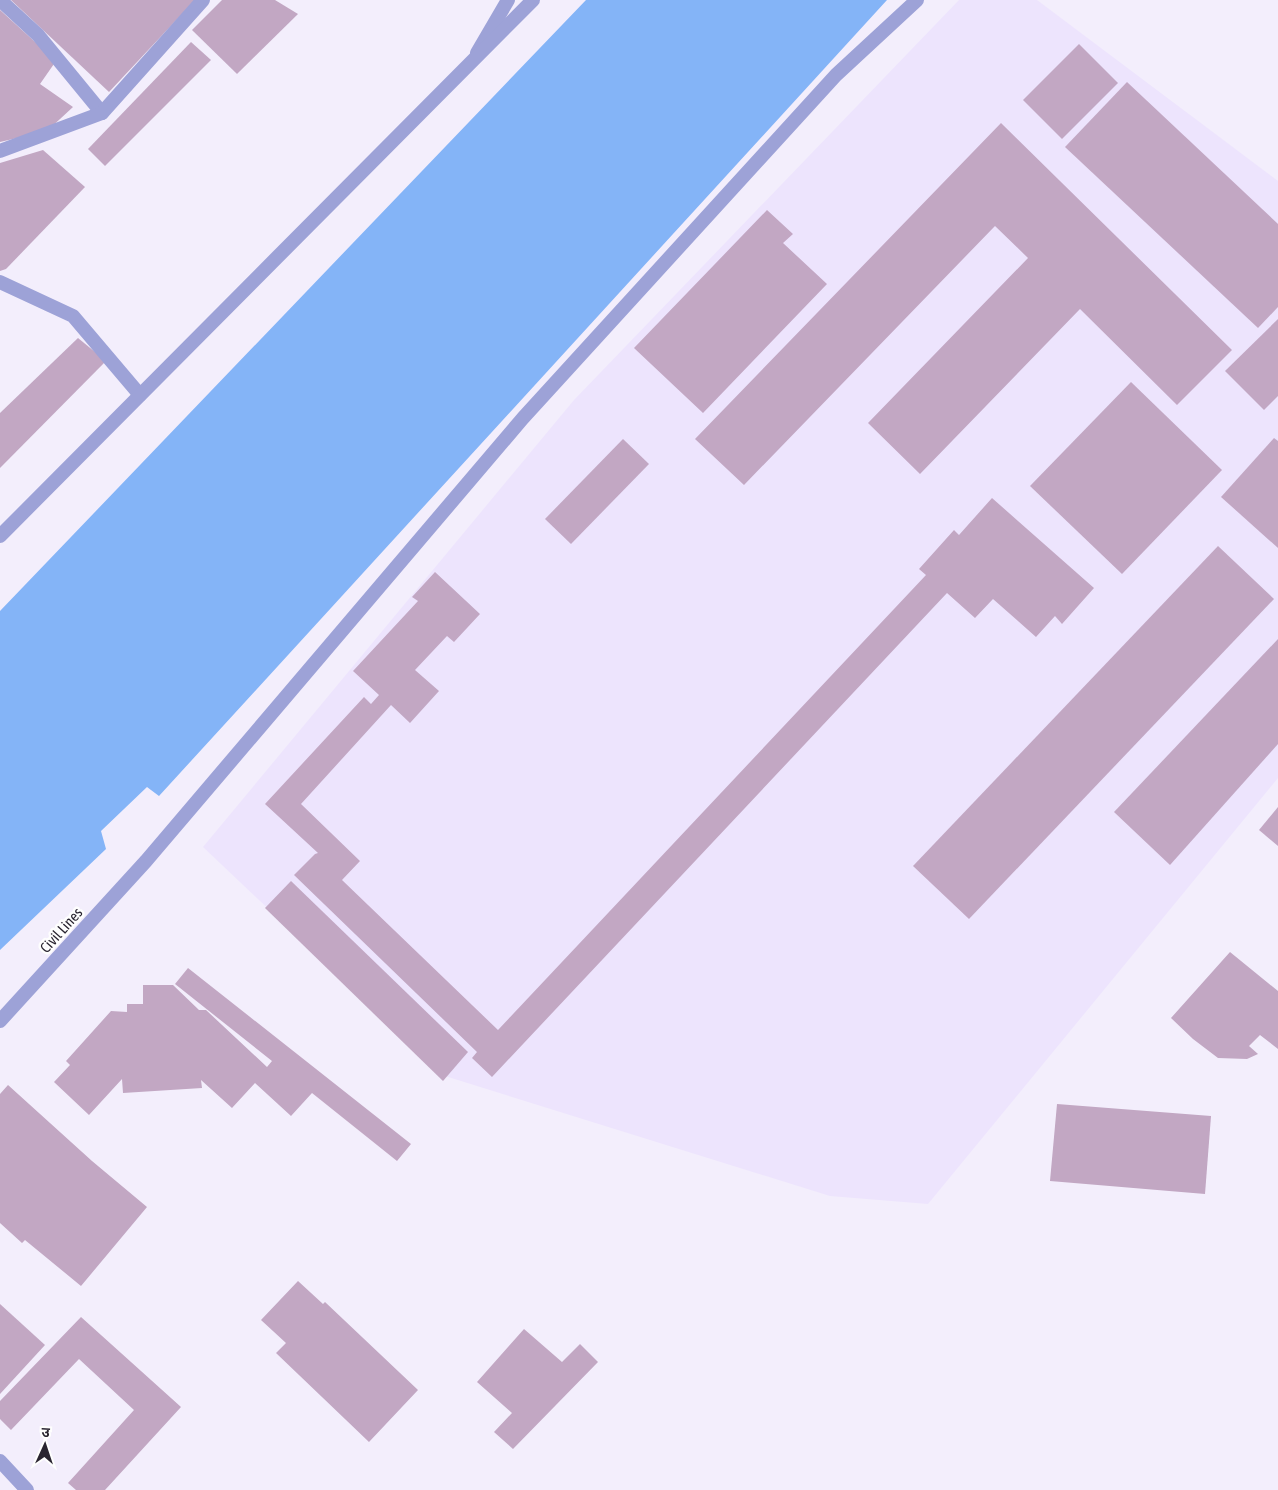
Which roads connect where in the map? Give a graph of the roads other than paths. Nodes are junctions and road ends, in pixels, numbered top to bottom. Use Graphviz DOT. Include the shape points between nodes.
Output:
graph roads {
  1 [pos="0,0"];
  2 [pos="203,0"];
  3 [pos="508,0"];
  4 [pos="532,0"];
  5 [pos="918,0"];
  6 [pos="471,62"];
  7 [pos="102,113"];
  8 [pos="0,151"];
  9 [pos="0,282"];
  10 [pos="140,396"];
  11 [pos="0,536"];
  12 [pos="0,1021"];
  13 [pos="0,1461"];
  14 [pos="27,1490"];
  1 -- 7 [label="street" via="38,35"];
  2 -- 7 [label="street"];
  3 -- 6 [label="street"];
  4 -- 6 [label="street"];
  5 -- 12 [label="street, Civil Lines" via="836,75 523,418 146,861"];
  6 -- 10 [label="street"];
  7 -- 8 [label="street"];
  9 -- 10 [label="street" via="73,316"];
  10 -- 11 [label="street"];
  13 -- 14 [label="street"];
}
